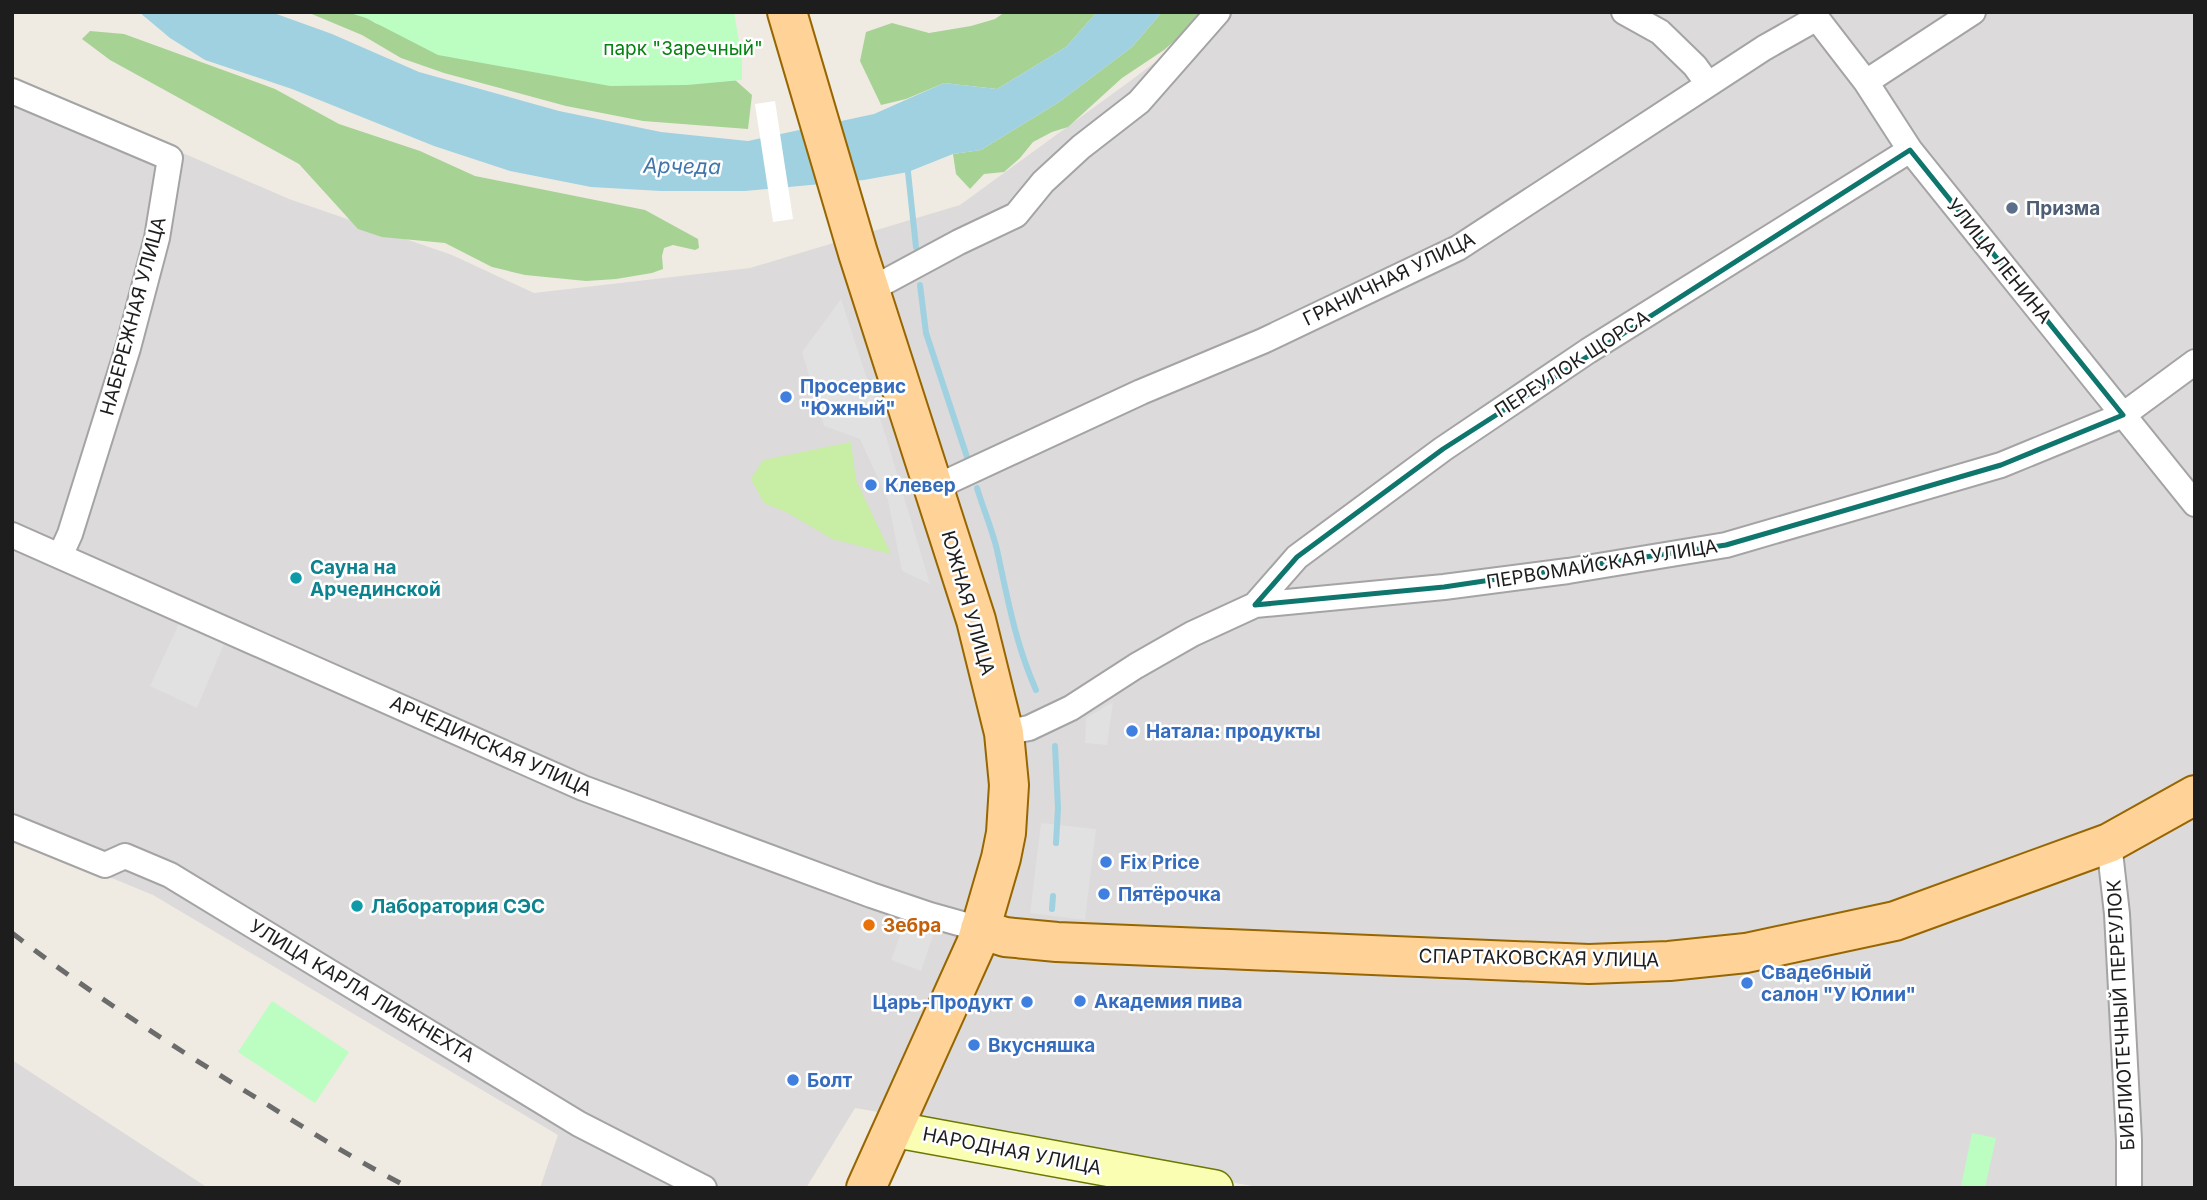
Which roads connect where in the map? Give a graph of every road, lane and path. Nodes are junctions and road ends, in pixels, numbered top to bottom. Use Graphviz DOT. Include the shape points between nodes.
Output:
graph roads {
  1 [pos="787,12"];
  2 [pos="1218,12"];
  3 [pos="1624,12"];
  4 [pos="1973,12"];
  5 [pos="1815,15"];
  6 [pos="1866,82"];
  7 [pos="1708,84"];
  8 [pos="12,91"];
  9 [pos="1910,150"];
  10 [pos="870,290"];
  11 [pos="2195,362"];
  12 [pos="2123,415"];
  13 [pos="934,488"];
  14 [pos="2195,504"];
  15 [pos="12,535"];
  16 [pos="60,556"];
  17 [pos="1255,605"];
  18 [pos="1004,733"];
  19 [pos="2195,795"];
  20 [pos="12,827"];
  21 [pos="2109,843"];
  22 [pos="980,929"];
  23 [pos="892,1129"];
  24 [pos="704,1188"];
  25 [pos="866,1188"];
  26 [pos="1215,1188"];
  27 [pos="2129,1188"];
  1 -- 10 [label="main road, ЮЖНАЯ УЛИЦА"];
  2 -- 10 [label="street" via="1139,102 1043,182 1016,215"];
  3 -- 7 [label="street" via="1660,33"];
  4 -- 6 [label="street"];
  5 -- 6 [label="street, УЛИЦА ЛЕНИНА"];
  5 -- 7 [label="street, ГРАНИЧНАЯ УЛИЦА"];
  6 -- 9 [label="street, УЛИЦА ЛЕНИНА"];
  7 -- 13 [label="street, ГРАНИЧНАЯ УЛИЦА" via="1458,248"];
  8 -- 16 [label="street, НАБЕРЕЖНАЯ УЛИЦА" via="170,158 157,238 128,348"];
  9 -- 12 [label="street, УЛИЦА ЛЕНИНА"];
  9 -- 17 [label="street, ПЕРЕУЛОК ЩОРСА" via="1588,351 1443,449 1297,557"];
  10 -- 13 [label="main road, ЮЖНАЯ УЛИЦА"];
  11 -- 12 [label="street, ПЕРВОМАЙСКАЯ УЛИЦА"];
  12 -- 14 [label="street, УЛИЦА ЛЕНИНА"];
  12 -- 17 [label="street, ПЕРВОМАЙСКАЯ УЛИЦА" via="2001,465 1726,545 1444,587"];
  13 -- 18 [label="main road, ЮЖНАЯ УЛИЦА" via="976,620"];
  15 -- 16 [label="street, АРЧЕДИНСКАЯ УЛИЦА"];
  16 -- 22 [label="street, АРЧЕДИНСКАЯ УЛИЦА" via="583,788 871,895"];
  17 -- 18 [label="street, ПЕРВОМАЙСКАЯ УЛИЦА" via="1192,634 1071,708 1029,728"];
  18 -- 22 [label="main road, ЮЖНАЯ УЛИЦА" via="1010,785 1006,833"];
  19 -- 21 [label="main road, СПАРТАКОВСКАЯ УЛИЦА"];
  20 -- 24 [label="street, УЛИЦА КАРЛА ЛИБКНЕХТА" via="105,865 125,856 170,875 579,1124"];
  21 -- 22 [label="main road, СПАРТАКОВСКАЯ УЛИЦА" via="1895,921 1746,953 1669,961 1589,964 1057,942 1005,937"];
  21 -- 27 [label="street, БИБЛИОТЕЧНЫЙ ПЕРЕУЛОК" via="2117,914"];
  22 -- 23 [label="main road, ЮЖНАЯ УЛИЦА"];
  23 -- 25 [label="main road, ЮЖНАЯ УЛИЦА"];
  23 -- 26 [label="street, НАРОДНАЯ УЛИЦА"];
}
